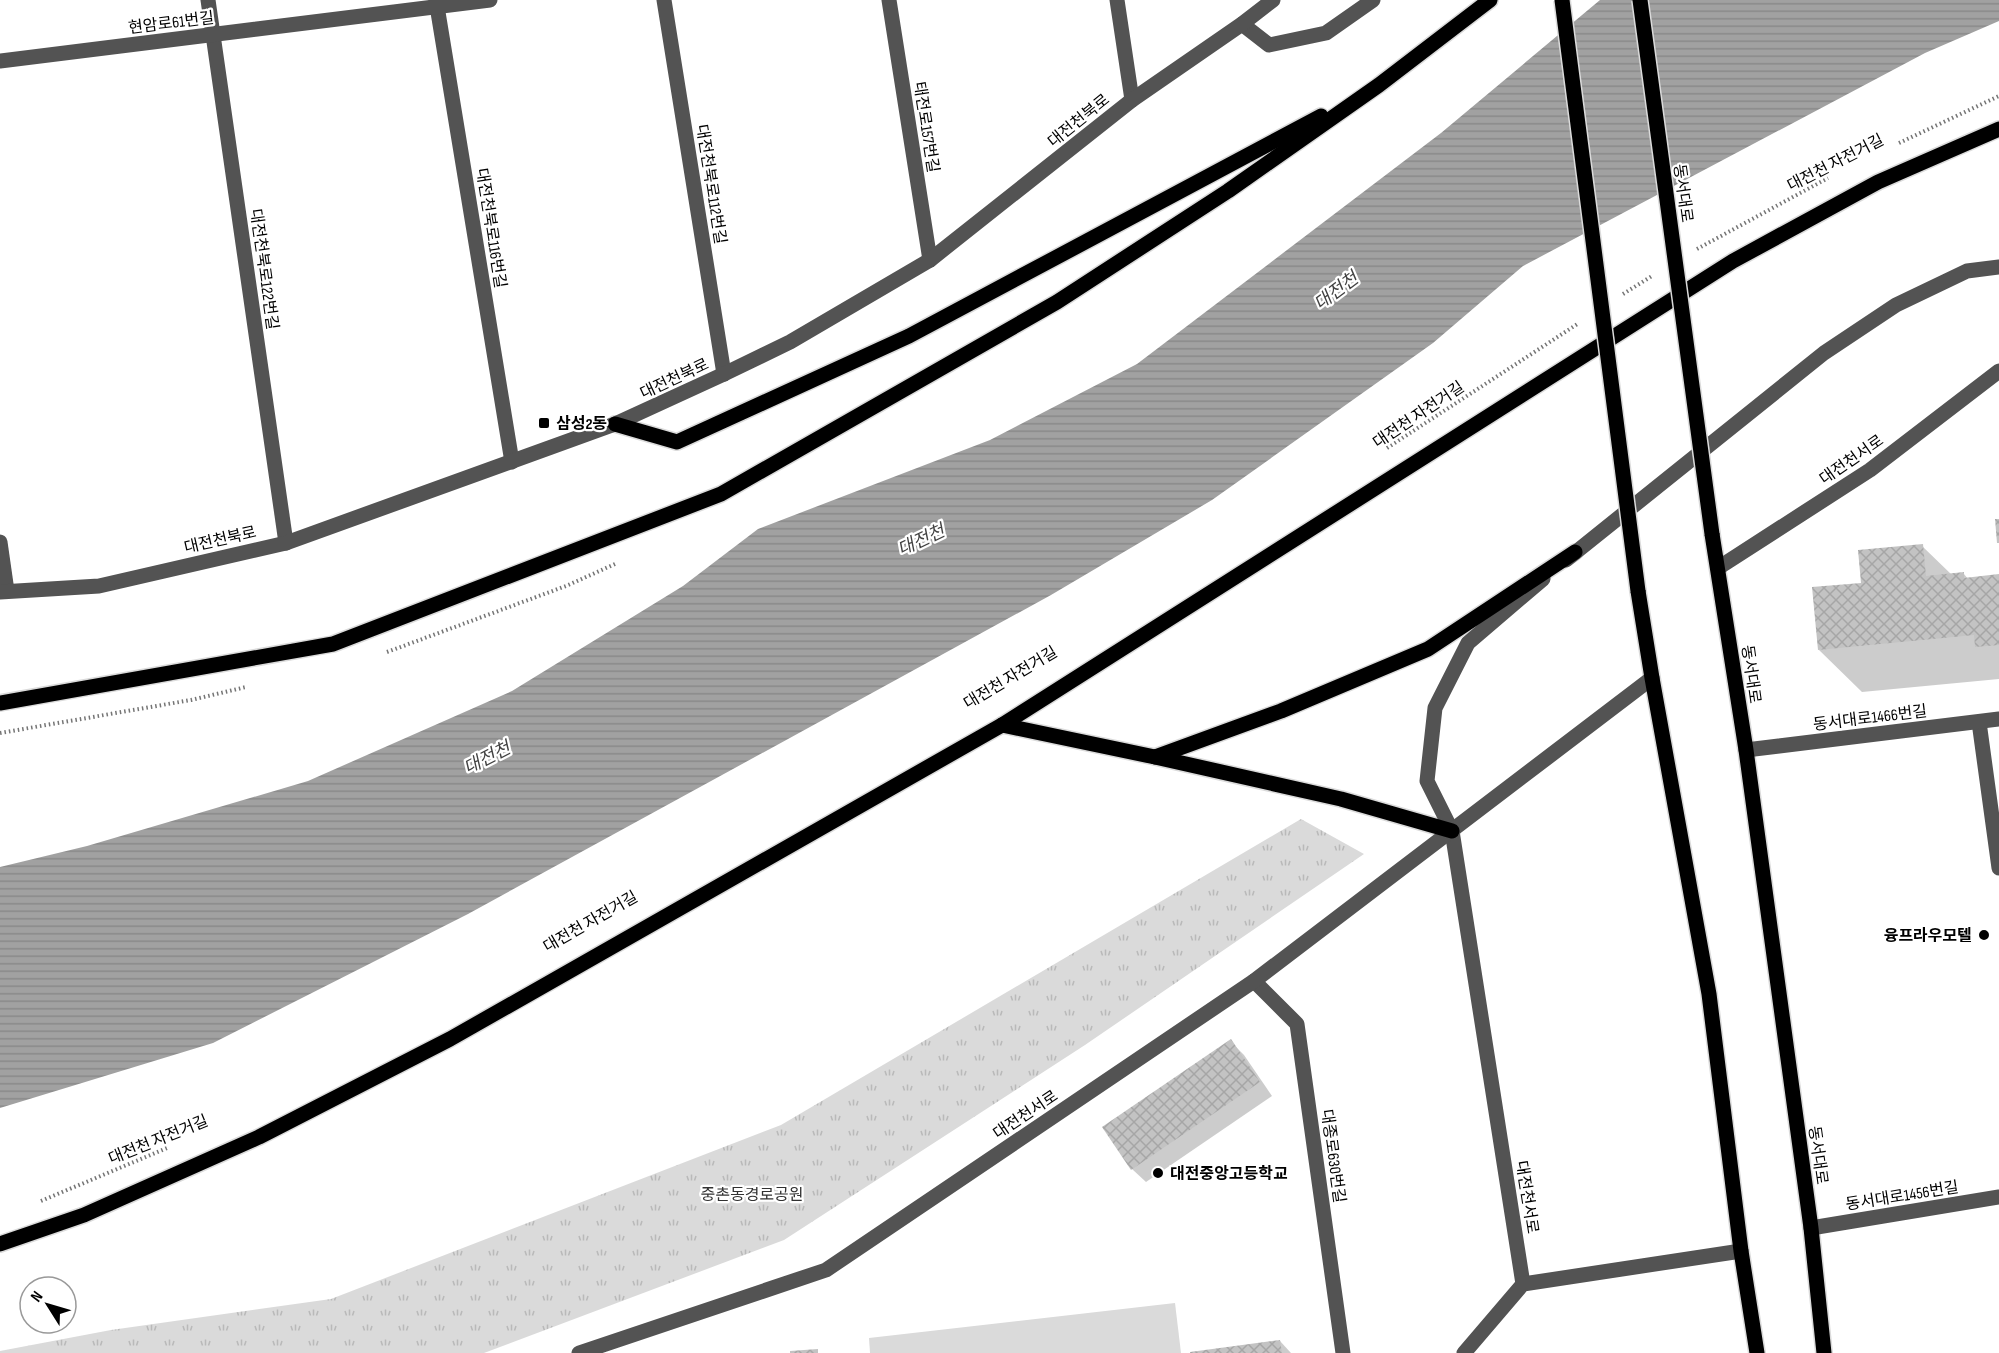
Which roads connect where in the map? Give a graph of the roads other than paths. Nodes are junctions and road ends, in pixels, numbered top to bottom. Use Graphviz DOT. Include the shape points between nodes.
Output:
graph roads {
  1 [pos="208,0"];
  2 [pos="490,0"];
  3 [pos="664,0"];
  4 [pos="889,0"];
  5 [pos="1117,0"];
  6 [pos="1273,0"];
  7 [pos="1372,0"];
  8 [pos="1490,0"];
  9 [pos="1562,0"];
  10 [pos="1640,0"];
  11 [pos="437,3"];
  12 [pos="1242,24"];
  13 [pos="213,35"];
  14 [pos="0,61"];
  15 [pos="1379,85"];
  16 [pos="1132,100"];
  17 [pos="1999,129"];
  18 [pos="930,260"];
  19 [pos="1999,267"];
  20 [pos="1999,371"];
  21 [pos="724,374"];
  22 [pos="615,424"];
  23 [pos="512,462"];
  24 [pos="0,542"];
  25 [pos="286,543"];
  26 [pos="1575,552"];
  27 [pos="1718,568"];
  28 [pos="3,591"];
  29 [pos="1652,678"];
  30 [pos="0,703"];
  31 [pos="1999,719"];
  32 [pos="1980,722"];
  33 [pos="1002,725"];
  34 [pos="1746,750"];
  35 [pos="1155,757"];
  36 [pos="1452,831"];
  37 [pos="1999,868"];
  38 [pos="1254,981"];
  39 [pos="1999,1197"];
  40 [pos="1811,1228"];
  41 [pos="0,1244"];
  42 [pos="1741,1251"];
  43 [pos="1523,1284"];
  44 [pos="579,1353"];
  45 [pos="1343,1353"];
  46 [pos="1464,1353"];
  47 [pos="1757,1353"];
  48 [pos="1824,1353"];
  1 -- 13 [label="street, 대전천북로122번길"];
  2 -- 11 [label="street, 현암로61번길"];
  3 -- 21 [label="street, 대전천북로112번길"];
  4 -- 18 [label="street, 태전로157번길"];
  5 -- 16 [label="street"];
  6 -- 12 [label="street, 대전천북로"];
  7 -- 12 [label="street" via="1326,33 1269,45"];
  8 -- 15 [label="main road"];
  9 -- 29 [label="main road, bridge"];
  10 -- 27 [label="main road, 동서대로, bridge"];
  11 -- 13 [label="street, 현암로61번길"];
  11 -- 23 [label="street, 대전천북로116번길"];
  12 -- 16 [label="street, 대전천북로"];
  13 -- 14 [label="street, 현암로61번길"];
  13 -- 25 [label="street, 대전천북로122번길"];
  15 -- 22 [label="main road" via="909,336 677,442"];
  15 -- 30 [label="main road" via="1228,191 1057,302 721,494 333,644"];
  16 -- 18 [label="street, 대전천북로"];
  17 -- 33 [label="main road" via="1878,182 1733,261"];
  18 -- 21 [label="street, 대전천북로" via="789,342"];
  19 -- 26 [label="street" via="1968,271 1896,305 1824,353"];
  20 -- 27 [label="street, 대전천서로" via="1870,470"];
  21 -- 22 [label="street, 대전천북로"];
  22 -- 23 [label="street, 대전천북로"];
  23 -- 25 [label="street, 대전천북로"];
  24 -- 28 [label="street"];
  25 -- 28 [label="street, 대전천북로" via="99,586"];
  26 -- 35 [label="main road" via="1428,649 1281,711"];
  26 -- 36 [label="street" via="1468,643 1435,708 1427,781"];
  27 -- 34 [label="main road, 동서대로"];
  29 -- 36 [label="street, 대전천서로"];
  29 -- 42 [label="main road" via="1709,994"];
  31 -- 32 [label="street, 동서대로1466번길"];
  32 -- 34 [label="street, 동서대로1466번길"];
  32 -- 37 [label="street"];
  33 -- 35 [label="main road"];
  33 -- 41 [label="main road" via="450,1039 259,1137 84,1215"];
  34 -- 40 [label="main road, 동서대로"];
  35 -- 36 [label="main road" via="1341,799"];
  36 -- 38 [label="street, 대전천서로"];
  36 -- 43 [label="street, 대전천서로"];
  38 -- 44 [label="street, 대전천서로" via="826,1269"];
  38 -- 45 [label="street, 대종로630번길" via="1297,1024"];
  39 -- 40 [label="street, 동서대로1456번길"];
  40 -- 48 [label="main road, 동서대로"];
  42 -- 43 [label="street"];
  42 -- 47 [label="main road"];
  43 -- 46 [label="street"];
}
